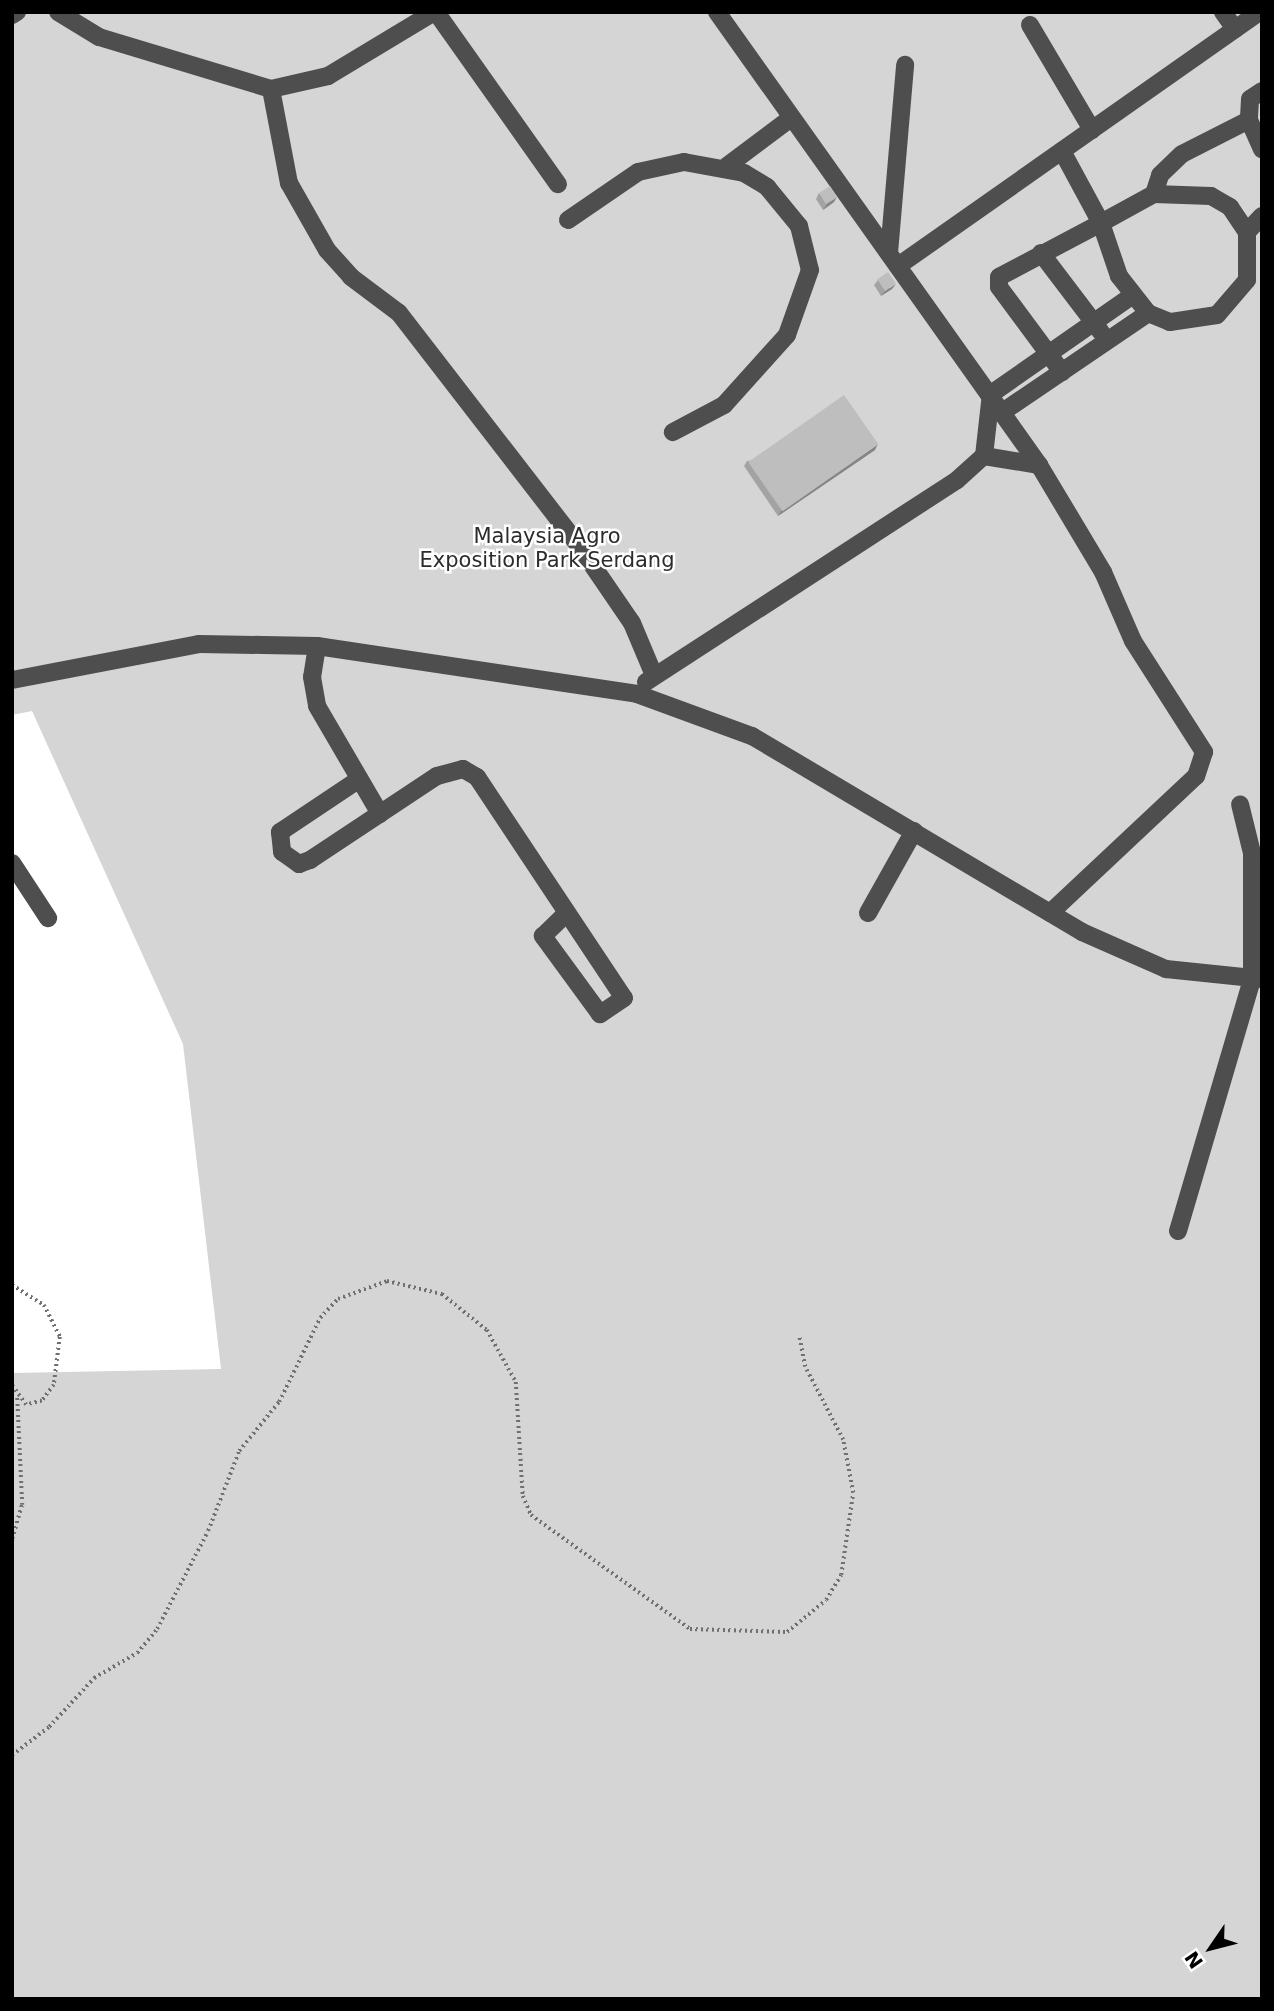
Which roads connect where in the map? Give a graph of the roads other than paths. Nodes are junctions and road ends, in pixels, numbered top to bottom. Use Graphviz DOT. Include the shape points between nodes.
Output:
graph roads {
  1 [pos="17,12"];
  2 [pos="58,12"];
  3 [pos="435,12"];
  4 [pos="717,12"];
  5 [pos="1223,12"];
  6 [pos="12,15"];
  7 [pos="1257,20"];
  8 [pos="1030,25"];
  9 [pos="1234,29"];
  10 [pos="905,65"];
  11 [pos="271,89"];
  12 [pos="1262,91"];
  13 [pos="791,118"];
  14 [pos="1249,120"];
  15 [pos="1092,130"];
  16 [pos="1262,149"];
  17 [pos="1062,151"];
  18 [pos="727,166"];
  19 [pos="558,184"];
  20 [pos="1154,194"];
  21 [pos="1262,216"];
  22 [pos="568,220"];
  23 [pos="1101,223"];
  24 [pos="1247,232"];
  25 [pos="1041,253"];
  26 [pos="894,260"];
  27 [pos="1130,297"];
  28 [pos="1148,313"];
  29 [pos="1094,322"];
  30 [pos="1107,341"];
  31 [pos="1051,354"];
  32 [pos="1062,372"];
  33 [pos="991,394"];
  34 [pos="1004,411"];
  35 [pos="673,432"];
  36 [pos="984,456"];
  37 [pos="1039,465"];
  38 [pos="317,646"];
  39 [pos="653,673"];
  40 [pos="12,680"];
  41 [pos="637,694"];
  42 [pos="358,780"];
  43 [pos="1240,803"];
  44 [pos="380,814"];
  45 [pos="914,831"];
  46 [pos="12,863"];
  47 [pos="567,913"];
  48 [pos="869,913"];
  49 [pos="1049,913"];
  50 [pos="48,918"];
  51 [pos="1257,980"];
  52 [pos="1178,1231"];
  1 -- 6 [label="street"];
  2 -- 11 [label="street" via="99,37"];
  3 -- 11 [label="street" via="328,76"];
  3 -- 19 [label="street"];
  4 -- 13 [label="street"];
  5 -- 9 [label="street"];
  7 -- 9 [label="street"];
  8 -- 15 [label="street"];
  9 -- 15 [label="street"];
  10 -- 26 [label="street"];
  11 -- 39 [label="street" via="289,183 327,250 351,277 399,313 632,623"];
  12 -- 14 [label="street" via="1250,99"];
  13 -- 18 [label="street"];
  13 -- 26 [label="street"];
  14 -- 16 [label="street"];
  14 -- 20 [label="street" via="1181,154 1160,175"];
  15 -- 17 [label="street"];
  17 -- 23 [label="street"];
  17 -- 26 [label="street"];
  18 -- 22 [label="street" via="659,163"];
  18 -- 35 [label="street" via="767,187 799,226 810,270 807,293 787,335 751,380 724,405"];
  20 -- 23 [label="street"];
  20 -- 24 [label="street" via="1212,196 1230,207"];
  21 -- 24 [label="street"];
  23 -- 25 [label="street"];
  23 -- 27 [label="street"];
  24 -- 28 [label="street" via="1247,279 1217,315 1170,322"];
  25 -- 29 [label="street"];
  25 -- 31 [label="street" via="1005,271 999,287"];
  26 -- 33 [label="street"];
  27 -- 28 [label="street"];
  27 -- 29 [label="street"];
  28 -- 30 [label="street"];
  29 -- 30 [label="street"];
  29 -- 31 [label="street"];
  30 -- 32 [label="street"];
  31 -- 32 [label="street"];
  31 -- 33 [label="street"];
  32 -- 34 [label="street"];
  33 -- 34 [label="street"];
  33 -- 36 [label="street"];
  34 -- 37 [label="street"];
  36 -- 37 [label="street"];
  36 -- 39 [label="street" via="866,544"];
  37 -- 49 [label="street" via="1103,572 1133,641 1204,752 1196,776"];
  38 -- 40 [label="street" via="199,644"];
  38 -- 41 [label="street"];
  38 -- 42 [label="street" via="312,677 317,706"];
  39 -- 41 [label="street"];
  41 -- 45 [label="street" via="752,736"];
  42 -- 44 [label="street"];
  42 -- 44 [label="street" via="280,832 282,852 299,864 310,860"];
  43 -- 51 [label="street" via="1252,853"];
  44 -- 47 [label="street" via="448,769 463,769 477,778"];
  45 -- 48 [label="street"];
  45 -- 49 [label="street"];
  46 -- 50 [label="street"];
  47 -- 47 [label="street" via="624,998 596,1014 543,936"];
  49 -- 51 [label="street" via="1166,969"];
  51 -- 52 [label="street"];
}
